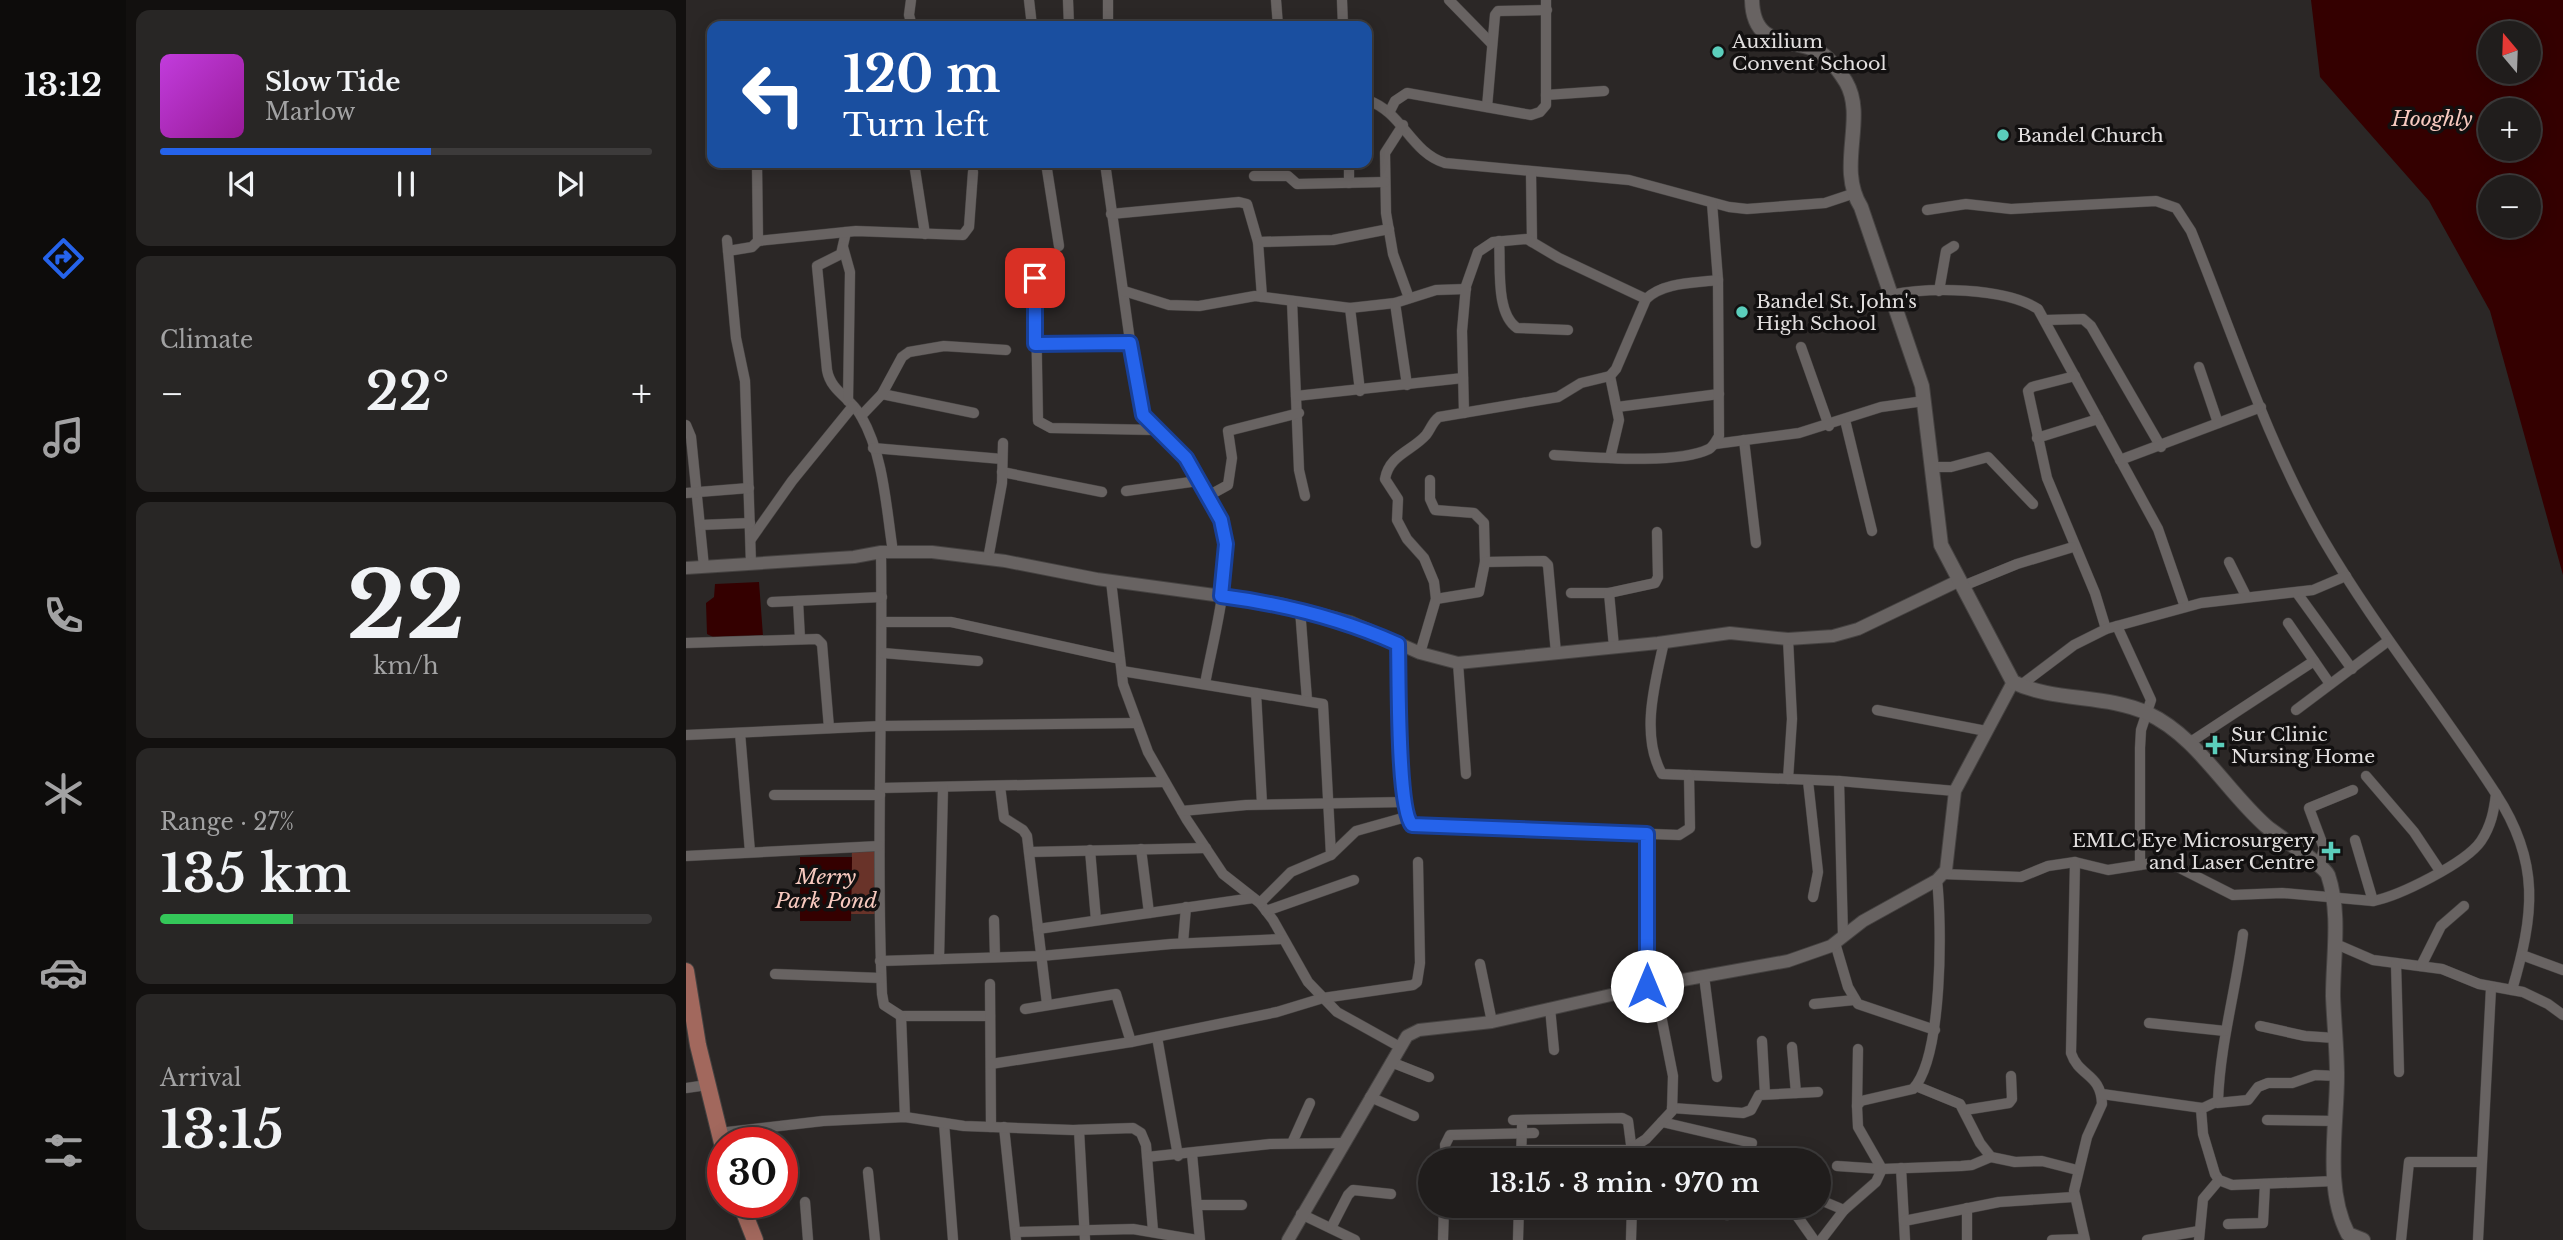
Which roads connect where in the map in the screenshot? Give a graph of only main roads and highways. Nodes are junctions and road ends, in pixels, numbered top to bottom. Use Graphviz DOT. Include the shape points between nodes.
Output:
graph roads {
  1 [pos="1752,0"];
  2 [pos="686,971"];
  3 [pos="718,1127"];
  4 [pos="746,1218"];
  5 [pos="2356,1239"];
  6 [pos="755,1240"];
  1 -- 5 [label="main road" via="1763,30 1784,44 1821,53 1847,84 1852,112 1852,194 1861,207 1922,386 1941,545 2017,683 2145,712 2169,726 2249,811 2327,873 2336,944 2335,1181 2343,1226"];
  2 -- 3 [label="main road"];
  4 -- 6 [label="main road"];
}
